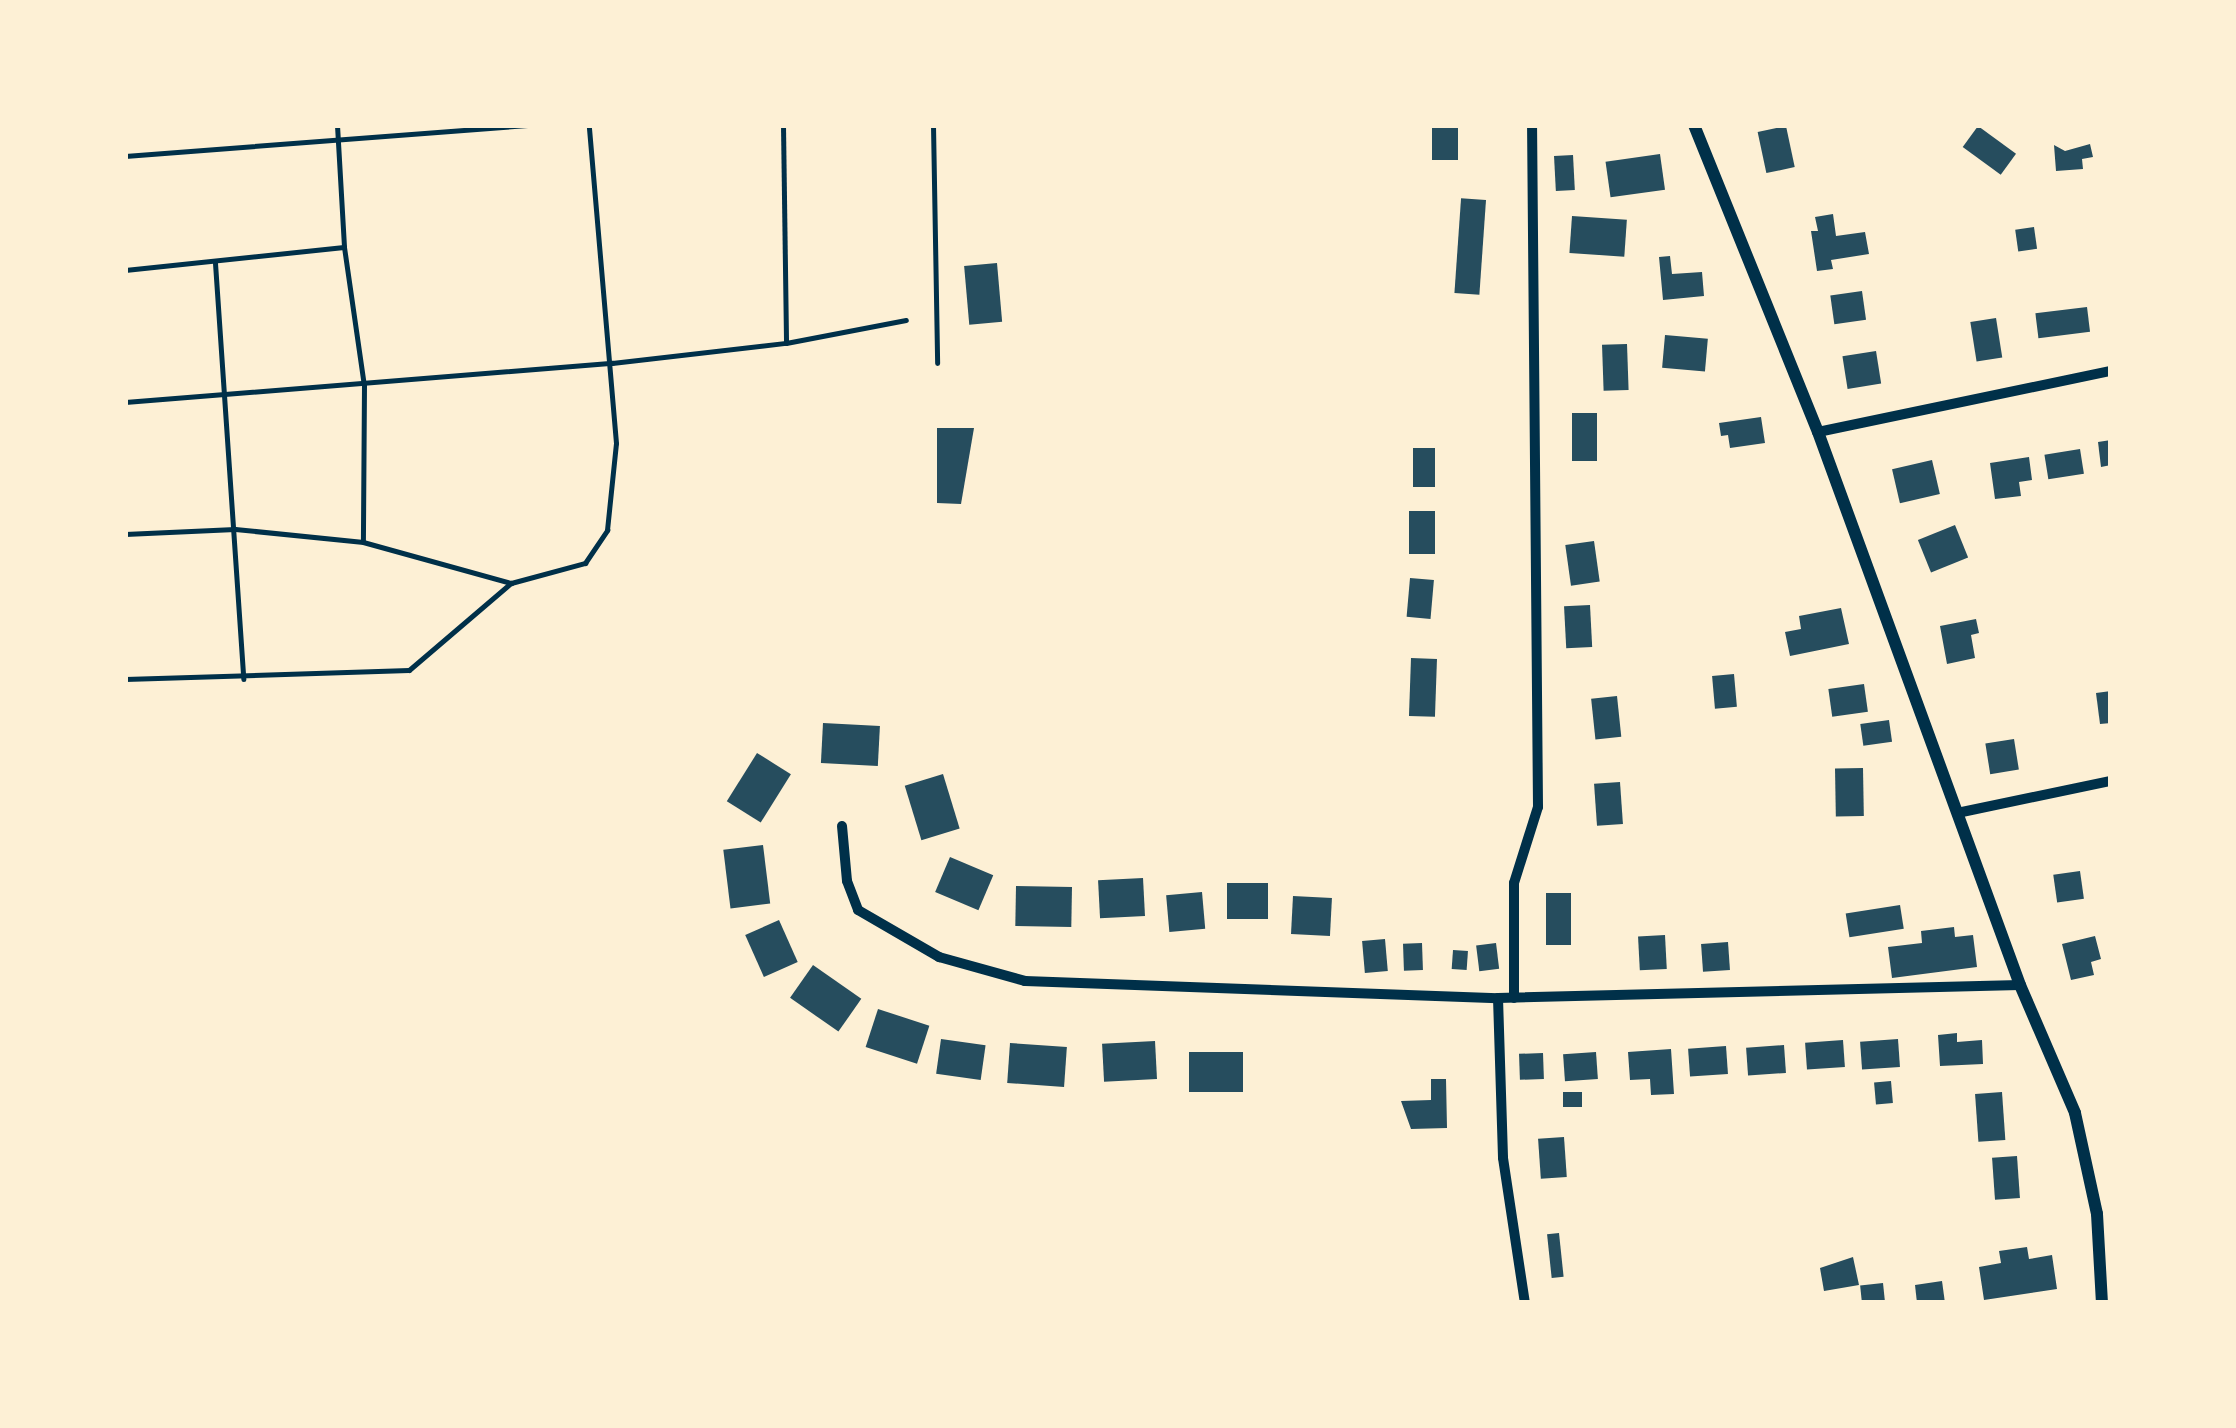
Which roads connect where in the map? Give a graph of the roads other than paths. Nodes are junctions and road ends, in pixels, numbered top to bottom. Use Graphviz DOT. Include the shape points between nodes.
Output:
graph roads {
  1 [pos="337,125"];
  2 [pos="530,125"];
  3 [pos="589,125"];
  4 [pos="783,125"];
  5 [pos="933,125"];
  6 [pos="1532,125"];
  7 [pos="1694,125"];
  8 [pos="338,138"];
  9 [pos="125,156"];
  10 [pos="344,247"];
  11 [pos="215,263"];
  12 [pos="125,270"];
  13 [pos="906,320"];
  14 [pos="786,343"];
  15 [pos="612,363"];
  16 [pos="937,363"];
  17 [pos="2111,370"];
  18 [pos="364,385"];
  19 [pos="227,392"];
  20 [pos="125,402"];
  21 [pos="1818,432"];
  22 [pos="234,529"];
  23 [pos="125,534"];
  24 [pos="363,542"];
  25 [pos="511,582"];
  26 [pos="125,679"];
  27 [pos="244,680"];
  28 [pos="2111,782"];
  29 [pos="1962,812"];
  30 [pos="842,826"];
  31 [pos="2020,986"];
  32 [pos="1498,998"];
  33 [pos="1514,998"];
  34 [pos="1525,1303"];
  35 [pos="2102,1303"];
  1 -- 8 [label="lane"];
  2 -- 8 [label="lane"];
  3 -- 15 [label="lane"];
  4 -- 14 [label="lane"];
  5 -- 16 [label="lane"];
  6 -- 33 [label="street" via="1538,807 1514,883"];
  7 -- 21 [label="street"];
  8 -- 9 [label="lane"];
  8 -- 10 [label="lane"];
  10 -- 11 [label="lane"];
  10 -- 18 [label="lane"];
  11 -- 12 [label="lane"];
  11 -- 19 [label="lane"];
  13 -- 14 [label="lane"];
  14 -- 15 [label="lane"];
  15 -- 18 [label="lane"];
  15 -- 25 [label="lane" via="616,443 608,530 585,562"];
  17 -- 21 [label="street"];
  18 -- 19 [label="lane"];
  18 -- 24 [label="lane"];
  19 -- 20 [label="lane"];
  19 -- 22 [label="lane"];
  21 -- 29 [label="street"];
  22 -- 23 [label="lane"];
  22 -- 24 [label="lane"];
  22 -- 27 [label="lane"];
  24 -- 25 [label="lane"];
  25 -- 27 [label="lane" via="409,670"];
  26 -- 27 [label="lane"];
  28 -- 29 [label="street"];
  29 -- 31 [label="street"];
  30 -- 32 [label="street" via="847,881 858,910 939,958 1025,981"];
  31 -- 33 [label="street"];
  31 -- 35 [label="street" via="2076,1112 2098,1214"];
  32 -- 33 [label="street"];
  32 -- 34 [label="street" via="1503,1158"];
}
